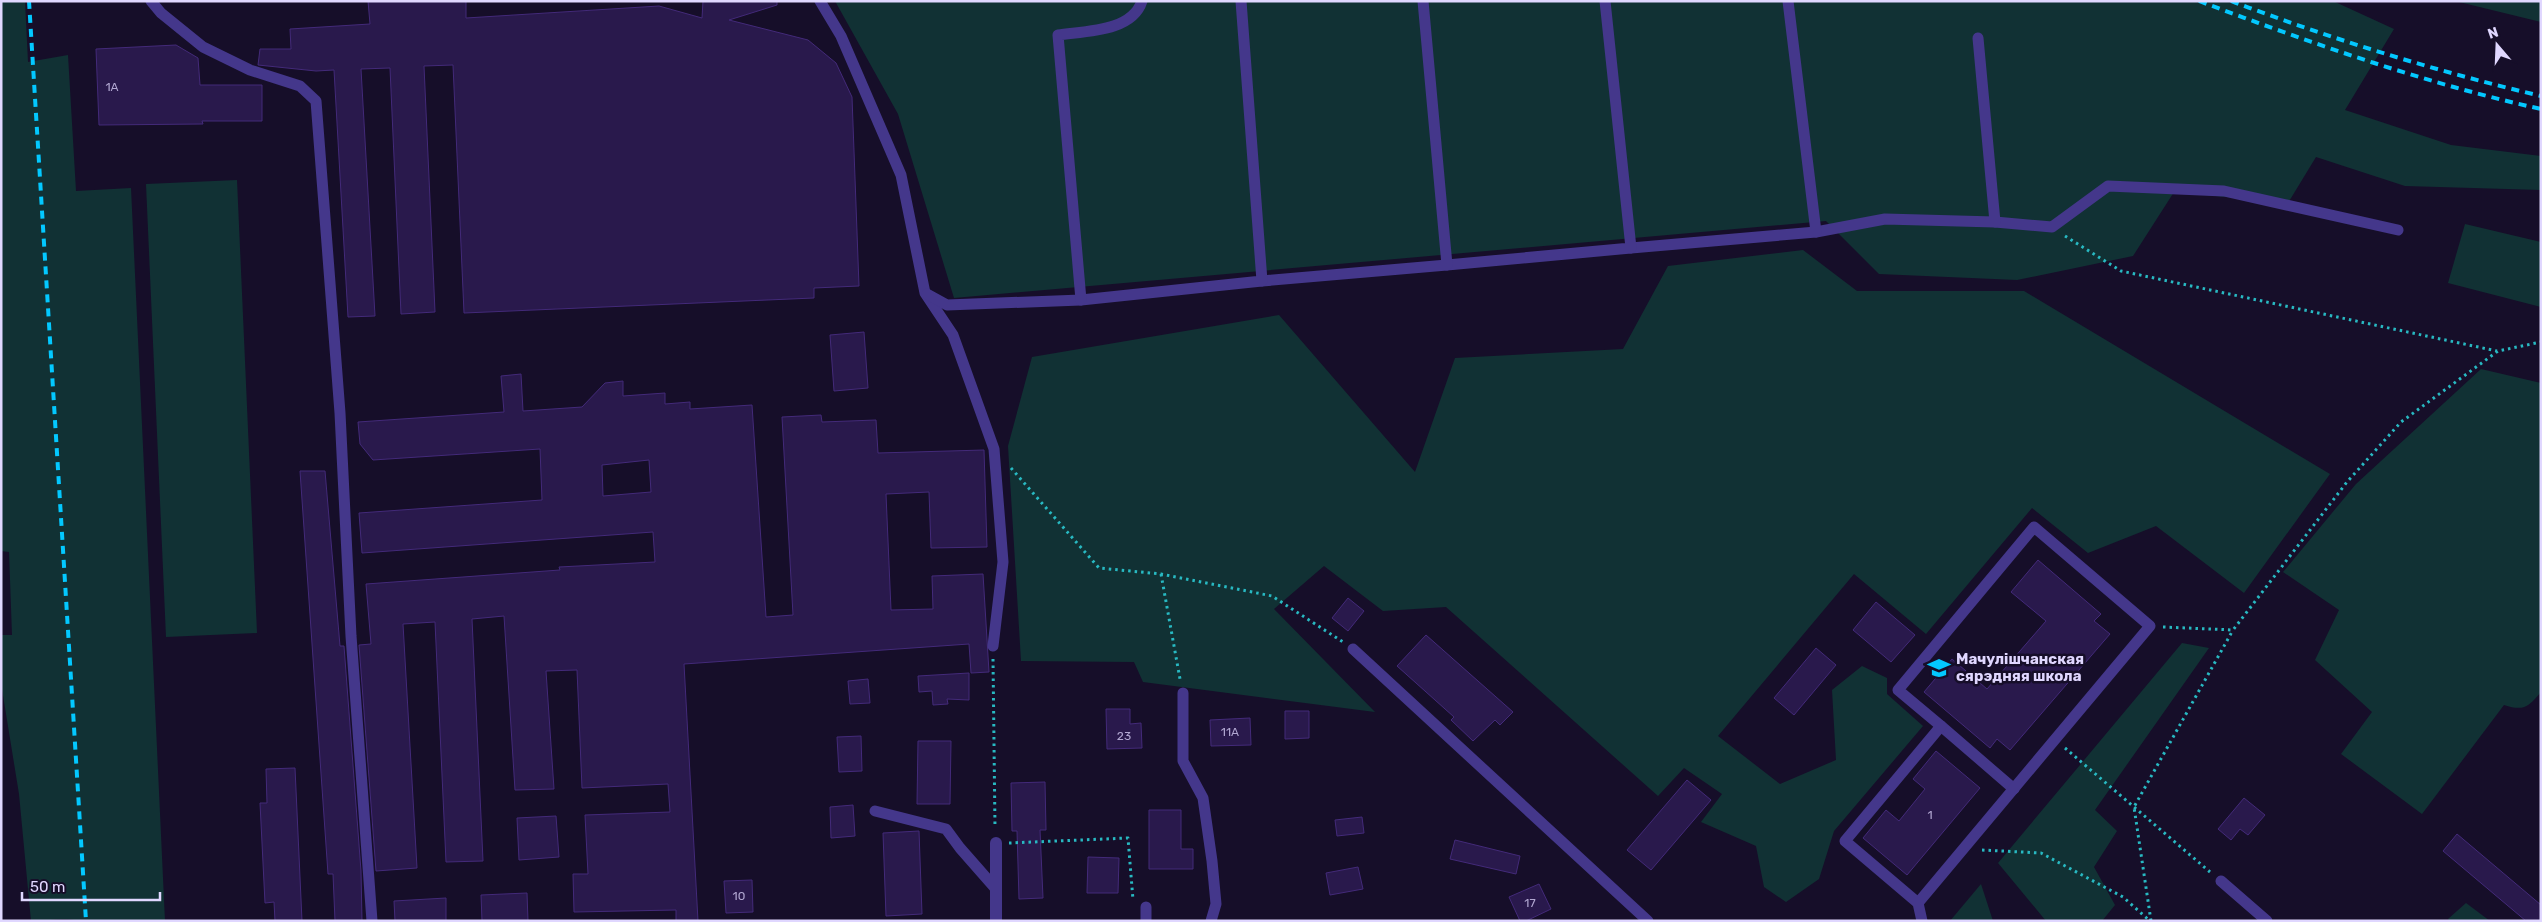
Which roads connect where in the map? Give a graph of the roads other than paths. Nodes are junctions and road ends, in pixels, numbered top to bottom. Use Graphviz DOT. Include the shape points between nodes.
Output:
graph roads {
  1 [pos="151,1"];
  2 [pos="820,1"];
  3 [pos="1142,1"];
  4 [pos="1241,1"];
  5 [pos="1424,1"];
  6 [pos="1605,1"];
  7 [pos="1788,1"];
  8 [pos="1978,38"];
  9 [pos="1995,222"];
  10 [pos="2398,230"];
  11 [pos="1816,232"];
  12 [pos="1631,248"];
  13 [pos="1447,265"];
  14 [pos="1262,281"];
  15 [pos="925,293"];
  16 [pos="1081,300"];
  17 [pos="993,646"];
  18 [pos="1354,650"];
  19 [pos="1183,693"];
  20 [pos="1941,726"];
  21 [pos="2014,788"];
  22 [pos="876,811"];
  23 [pos="996,844"];
  24 [pos="2221,881"];
  25 [pos="996,889"];
  26 [pos="1918,903"];
  27 [pos="1146,907"];
  28 [pos="372,921"];
  29 [pos="996,921"];
  30 [pos="1146,921"];
  31 [pos="1211,921"];
  32 [pos="1648,921"];
  33 [pos="1922,921"];
  34 [pos="2267,921"];
  1 -- 28 [label="lane" via="203,47 250,70 300,86 316,101 340,413 351,636"];
  2 -- 15 [label="lane" via="841,36 901,174"];
  3 -- 16 [label="lane" via="1127,21 1058,35"];
  4 -- 14 [label="lane"];
  5 -- 13 [label="lane"];
  6 -- 12 [label="lane"];
  7 -- 11 [label="lane"];
  8 -- 9 [label="lane"];
  9 -- 10 [label="lane" via="2052,227 2108,186 2224,191"];
  9 -- 11 [label="lane" via="1885,219"];
  11 -- 12 [label="lane"];
  12 -- 13 [label="lane"];
  13 -- 14 [label="lane"];
  14 -- 16 [label="lane"];
  15 -- 16 [label="lane" via="947,305"];
  15 -- 17 [label="lane" via="953,335 994,448 1003,562"];
  18 -- 32 [label="lane"];
  19 -- 31 [label="lane" via="1183,761 1203,798 1212,861 1216,904"];
  20 -- 21 [label="lane"];
  20 -- 21 [label="lane" via="1898,690 2034,527 2150,626"];
  20 -- 26 [label="lane" via="1845,841"];
  21 -- 26 [label="lane"];
  22 -- 25 [label="lane" via="946,829"];
  23 -- 25 [label="street"];
  24 -- 34 [label="lane"];
  25 -- 29 [label="street"];
  26 -- 33 [label="lane"];
  27 -- 30 [label="lane"];
}
